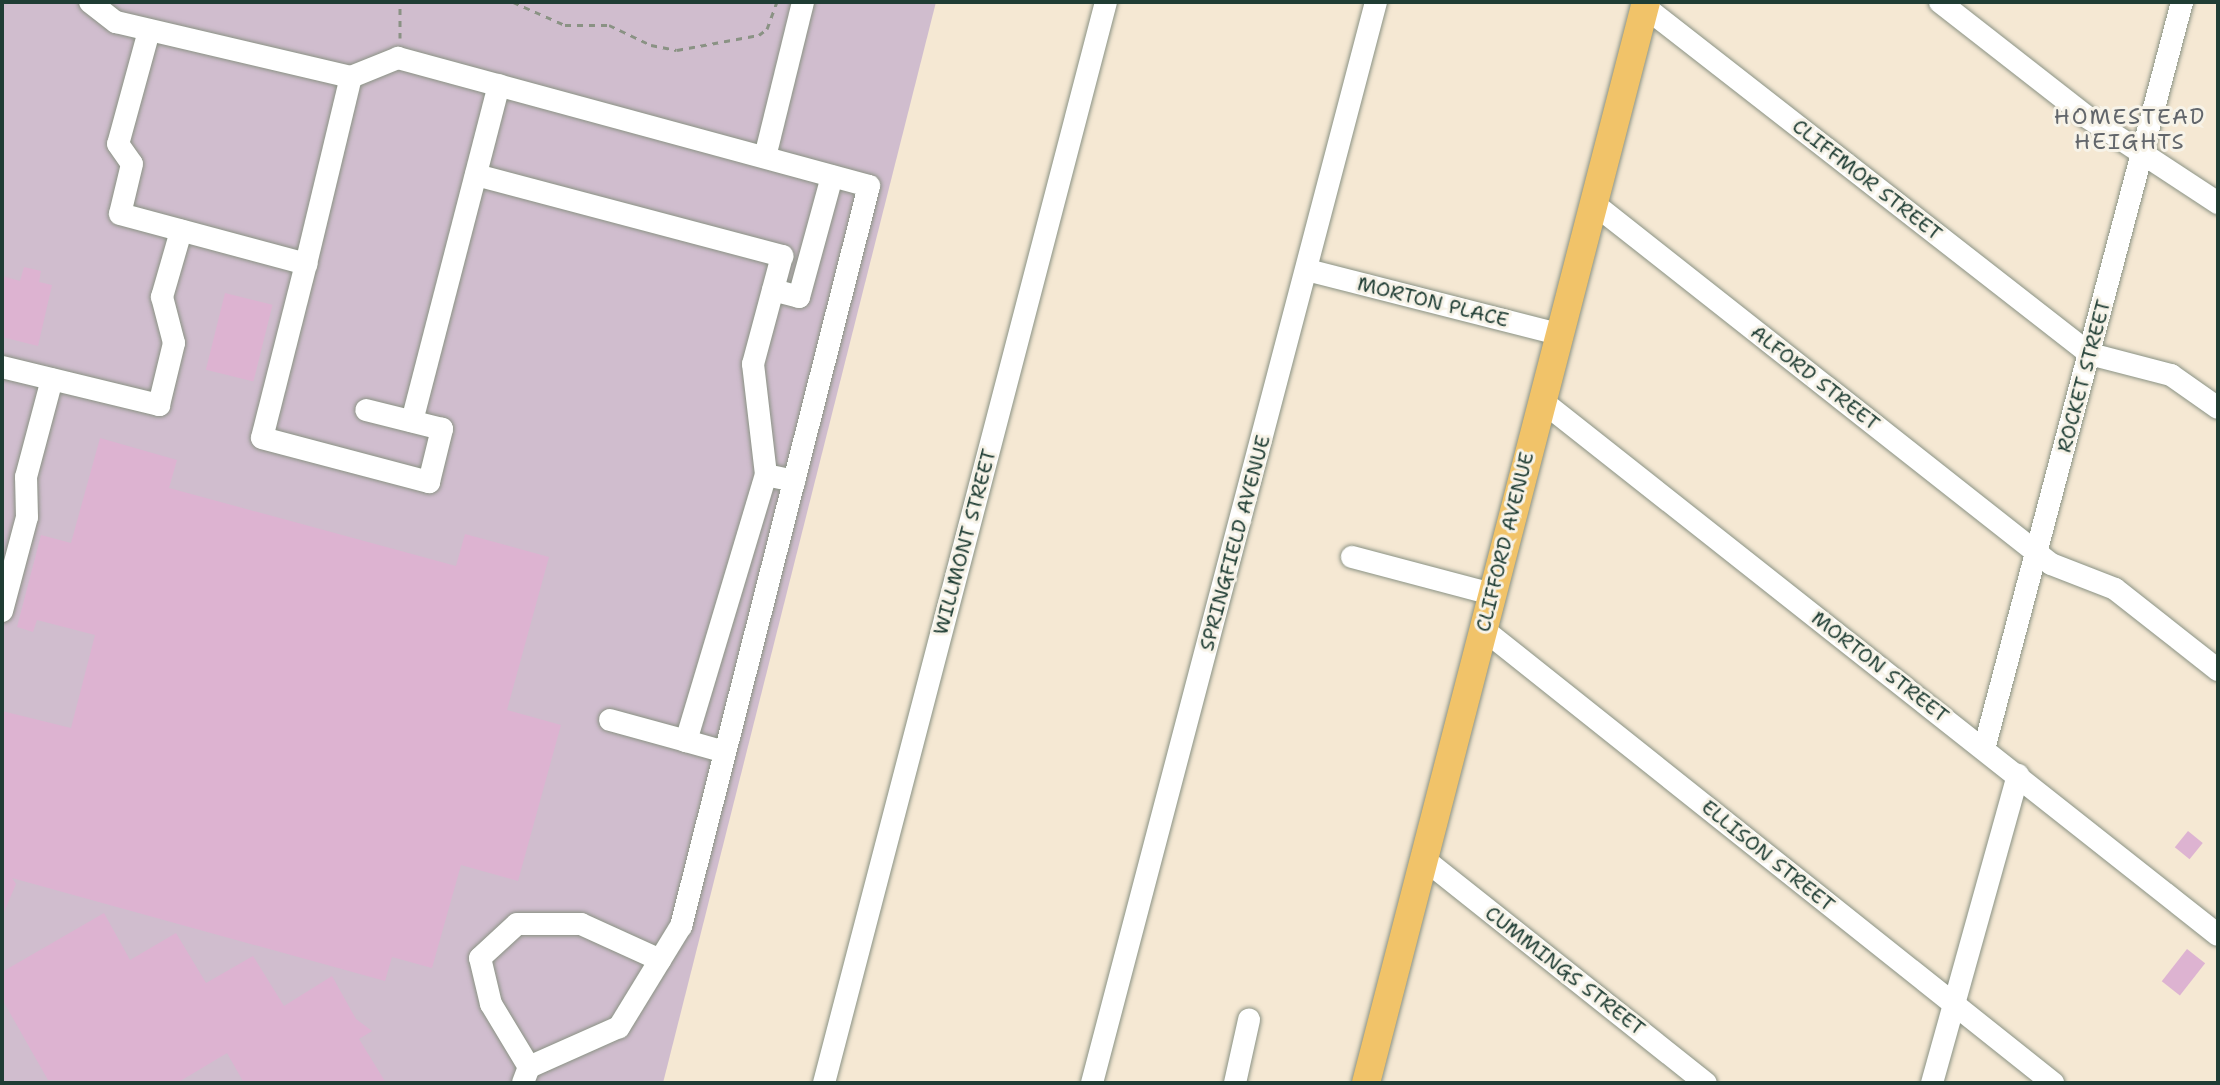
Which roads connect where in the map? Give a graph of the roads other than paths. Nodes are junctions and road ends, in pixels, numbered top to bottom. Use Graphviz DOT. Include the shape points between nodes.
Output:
graph roads {
  1 [pos="90,2"];
  2 [pos="803,2"];
  3 [pos="1106,2"];
  4 [pos="1376,2"];
  5 [pos="1940,2"];
  6 [pos="2182,2"];
  7 [pos="1645,4"];
  8 [pos="149,31"];
  9 [pos="351,77"];
  10 [pos="499,85"];
  11 [pos="2140,153"];
  12 [pos="765,157"];
  13 [pos="476,175"];
  14 [pos="832,176"];
  15 [pos="1593,203"];
  16 [pos="2218,203"];
  17 [pos="181,231"];
  18 [pos="306,264"];
  19 [pos="1307,270"];
  20 [pos="773,290"];
  21 [pos="1559,334"];
  22 [pos="2090,354"];
  23 [pos="2,367"];
  24 [pos="52,379"];
  25 [pos="1542,401"];
  26 [pos="2218,408"];
  27 [pos="366,410"];
  28 [pos="412,421"];
  29 [pos="766,475"];
  30 [pos="794,481"];
  31 [pos="2037,554"];
  32 [pos="1352,557"];
  33 [pos="1492,594"];
  34 [pos="2,611"];
  35 [pos="1483,629"];
  36 [pos="2218,670"];
  37 [pos="610,720"];
  38 [pos="686,741"];
  39 [pos="1984,749"];
  40 [pos="725,752"];
  41 [pos="2018,775"];
  42 [pos="1424,859"];
  43 [pos="2218,935"];
  44 [pos="660,960"];
  45 [pos="1954,1004"];
  46 [pos="1249,1020"];
  47 [pos="526,1075"];
  48 [pos="824,1083"];
  49 [pos="1092,1083"];
  50 [pos="1235,1083"];
  51 [pos="1366,1083"];
  52 [pos="1706,1083"];
  53 [pos="1932,1083"];
  54 [pos="2053,1083"];
  1 -- 8 [label="street" via="116,22"];
  2 -- 12 [label="street"];
  3 -- 48 [label="street, WILLMONT STREET"];
  4 -- 19 [label="street, SPRINGFIELD AVENUE"];
  5 -- 11 [label="street"];
  6 -- 11 [label="street, ROCKET STREET"];
  7 -- 15 [label="main road, CLIFFORD AVENUE"];
  7 -- 22 [label="street, CLIFFMOR STREET"];
  8 -- 9 [label="street"];
  8 -- 17 [label="street" via="118,144 132,164 120,214"];
  9 -- 10 [label="street" via="398,58"];
  9 -- 18 [label="street"];
  10 -- 12 [label="street"];
  10 -- 13 [label="street"];
  11 -- 16 [label="street"];
  11 -- 22 [label="street, ROCKET STREET"];
  12 -- 14 [label="street"];
  13 -- 20 [label="street" via="782,256"];
  13 -- 28 [label="street"];
  14 -- 20 [label="street" via="799,297"];
  14 -- 30 [label="street" via="869,186"];
  15 -- 21 [label="main road, CLIFFORD AVENUE"];
  15 -- 31 [label="street, ALFORD STREET"];
  17 -- 18 [label="street"];
  17 -- 24 [label="street" via="162,297 174,343 159,405"];
  18 -- 28 [label="street" via="262,438 429,482 442,429"];
  19 -- 21 [label="street, MORTON PLACE"];
  19 -- 49 [label="street, SPRINGFIELD AVENUE"];
  20 -- 29 [label="street" via="753,364"];
  21 -- 25 [label="main road, CLIFFORD AVENUE"];
  22 -- 26 [label="street" via="2171,375"];
  22 -- 31 [label="street, ROCKET STREET"];
  23 -- 24 [label="street"];
  24 -- 34 [label="street" via="26,477 27,517"];
  25 -- 33 [label="main road, CLIFFORD AVENUE"];
  25 -- 39 [label="street, MORTON STREET"];
  27 -- 28 [label="street"];
  29 -- 30 [label="street"];
  29 -- 38 [label="street"];
  30 -- 40 [label="street"];
  31 -- 36 [label="street, ALFORD STREET" via="2075,577 2115,589"];
  31 -- 39 [label="street, ROCKET STREET"];
  32 -- 33 [label="street"];
  33 -- 35 [label="main road, CLIFFORD AVENUE"];
  35 -- 42 [label="main road, CLIFFORD AVENUE"];
  35 -- 45 [label="street, ELLISON STREET"];
  37 -- 38 [label="street"];
  38 -- 40 [label="street"];
  39 -- 41 [label="street, MORTON STREET"];
  40 -- 44 [label="street" via="681,926"];
  41 -- 43 [label="street, MORTON STREET"];
  41 -- 45 [label="street"];
  42 -- 51 [label="main road, CLIFFORD AVENUE"];
  42 -- 52 [label="street, CUMMINGS STREET"];
  44 -- 47 [label="street" via="619,1027"];
  44 -- 47 [label="street" via="581,924 517,924 480,958 491,1004"];
  45 -- 53 [label="street"];
  45 -- 54 [label="street, ELLISON STREET"];
  46 -- 50 [label="street"];
}
